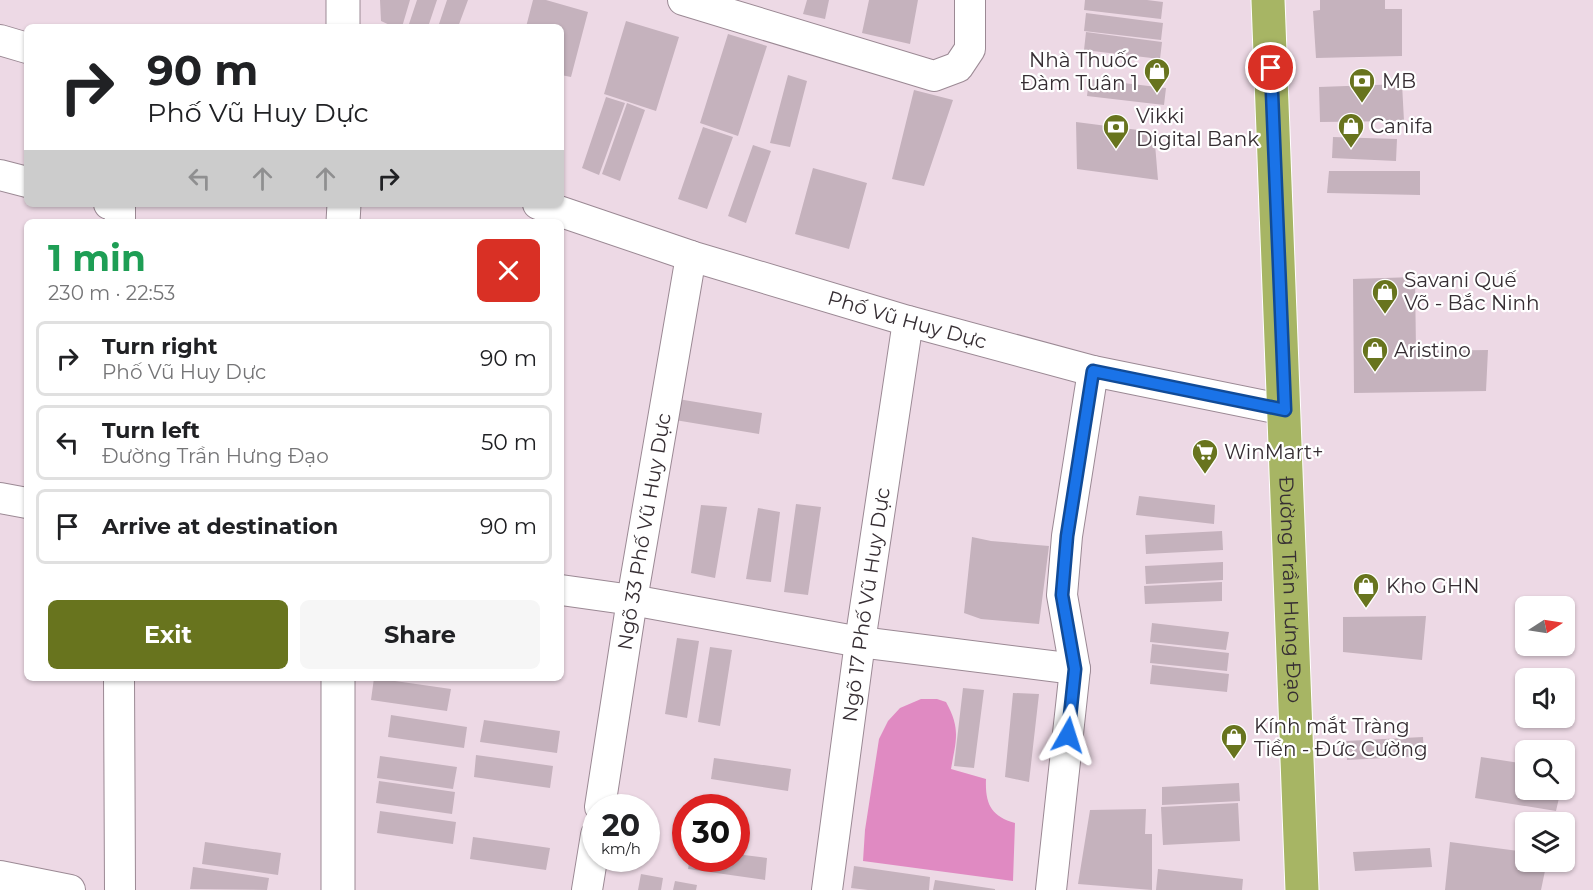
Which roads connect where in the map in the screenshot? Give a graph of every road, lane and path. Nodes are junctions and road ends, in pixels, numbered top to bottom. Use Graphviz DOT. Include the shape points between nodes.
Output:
graph roads {
  1 [pos="343,0"];
  2 [pos="683,0"];
  3 [pos="970,0"];
  4 [pos="1268,0"];
  5 [pos="343,24"];
  6 [pos="0,40"];
  7 [pos="24,47"];
  8 [pos="0,174"];
  9 [pos="24,181"];
  10 [pos="547,207"];
  11 [pos="691,256"];
  12 [pos="908,321"];
  13 [pos="1093,371"];
  14 [pos="1285,410"];
  15 [pos="0,498"];
  16 [pos="24,502"];
  17 [pos="564,590"];
  18 [pos="632,600"];
  19 [pos="861,642"];
  20 [pos="1075,669"];
  21 [pos="119,681"];
  22 [pos="338,681"];
  23 [pos="602,794"];
  24 [pos="590,872"];
  25 [pos="0,876"];
  26 [pos="70,890"];
  27 [pos="120,890"];
  28 [pos="338,890"];
  29 [pos="587,890"];
  30 [pos="827,890"];
  31 [pos="1051,890"];
  32 [pos="1302,890"];
  1 -- 5 [label="main road"];
  2 -- 3 [label="street" via="934,76 958,67 970,49"];
  4 -- 14 [label="highway, Đường Trần Hưng Đạo"];
  6 -- 7 [label="street"];
  8 -- 9 [label="street"];
  10 -- 11 [label="street, Phố Vũ Huy Dực"];
  11 -- 12 [label="street, Phố Vũ Huy Dực"];
  11 -- 18 [label="street, Ngõ 33 Phố Vũ Huy Dực"];
  12 -- 13 [label="street, Phố Vũ Huy Dực"];
  12 -- 19 [label="street, Ngõ 17 Phố Vũ Huy Dực"];
  13 -- 14 [label="street, Phố Vũ Huy Dực"];
  13 -- 20 [label="street" via="1067,536 1062,595"];
  14 -- 32 [label="highway, Đường Trần Hưng Đạo"];
  15 -- 16 [label="street"];
  17 -- 18 [label="street"];
  18 -- 19 [label="street"];
  18 -- 23 [label="street, Ngõ 33 Phố Vũ Huy Dực"];
  19 -- 20 [label="street"];
  19 -- 30 [label="street, Ngõ 17 Phố Vũ Huy Dực"];
  20 -- 31 [label="street"];
  21 -- 27 [label="street"];
  22 -- 28 [label="main road"];
  24 -- 29 [label="street"];
  25 -- 26 [label="street"];
}
